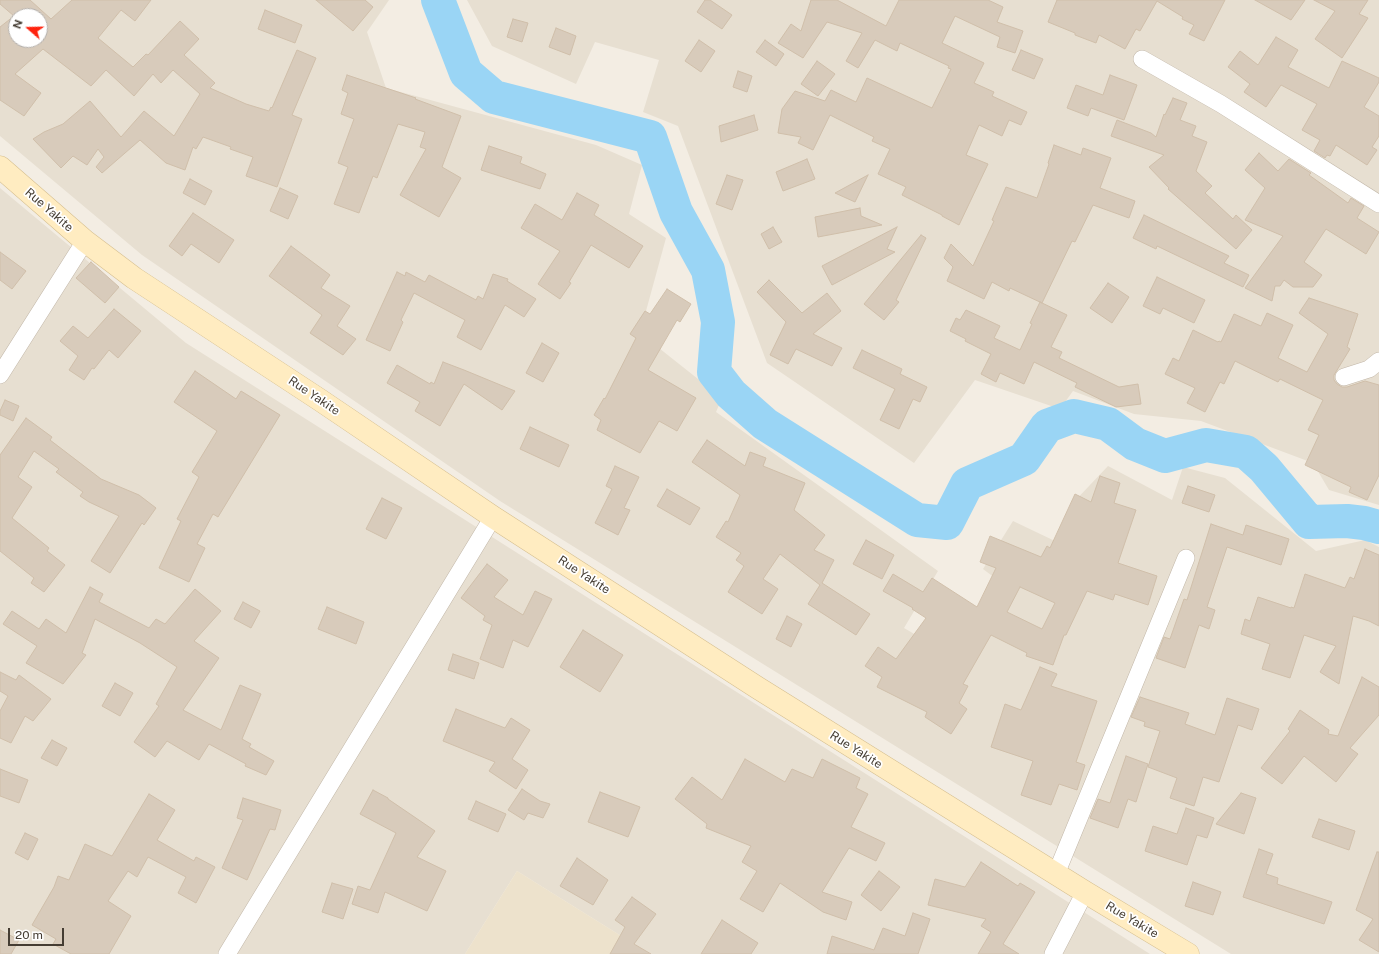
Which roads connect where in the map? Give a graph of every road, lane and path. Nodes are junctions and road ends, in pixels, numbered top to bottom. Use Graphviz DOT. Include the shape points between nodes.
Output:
graph roads {
  1 [pos="1142,59"];
  2 [pos="0,167"];
  3 [pos="1379,204"];
  4 [pos="85,241"];
  5 [pos="1379,361"];
  6 [pos="0,375"];
  7 [pos="1344,377"];
  8 [pos="493,517"];
  9 [pos="1186,558"];
  10 [pos="1056,874"];
  11 [pos="1085,892"];
  12 [pos="227,954"];
  13 [pos="1053,954"];
  14 [pos="1188,954"];
  1 -- 3 [label="street" via="1221,104"];
  2 -- 4 [label="main road, Rue Yakite"];
  4 -- 6 [label="street"];
  4 -- 8 [label="main road, Rue Yakite" via="134,278"];
  5 -- 7 [label="street" via="1369,369"];
  8 -- 10 [label="main road, Rue Yakite" via="758,688"];
  8 -- 12 [label="street"];
  9 -- 10 [label="street"];
  10 -- 11 [label="main road, Rue Yakite"];
  11 -- 13 [label="street"];
  11 -- 14 [label="main road, Rue Yakite"];
}
